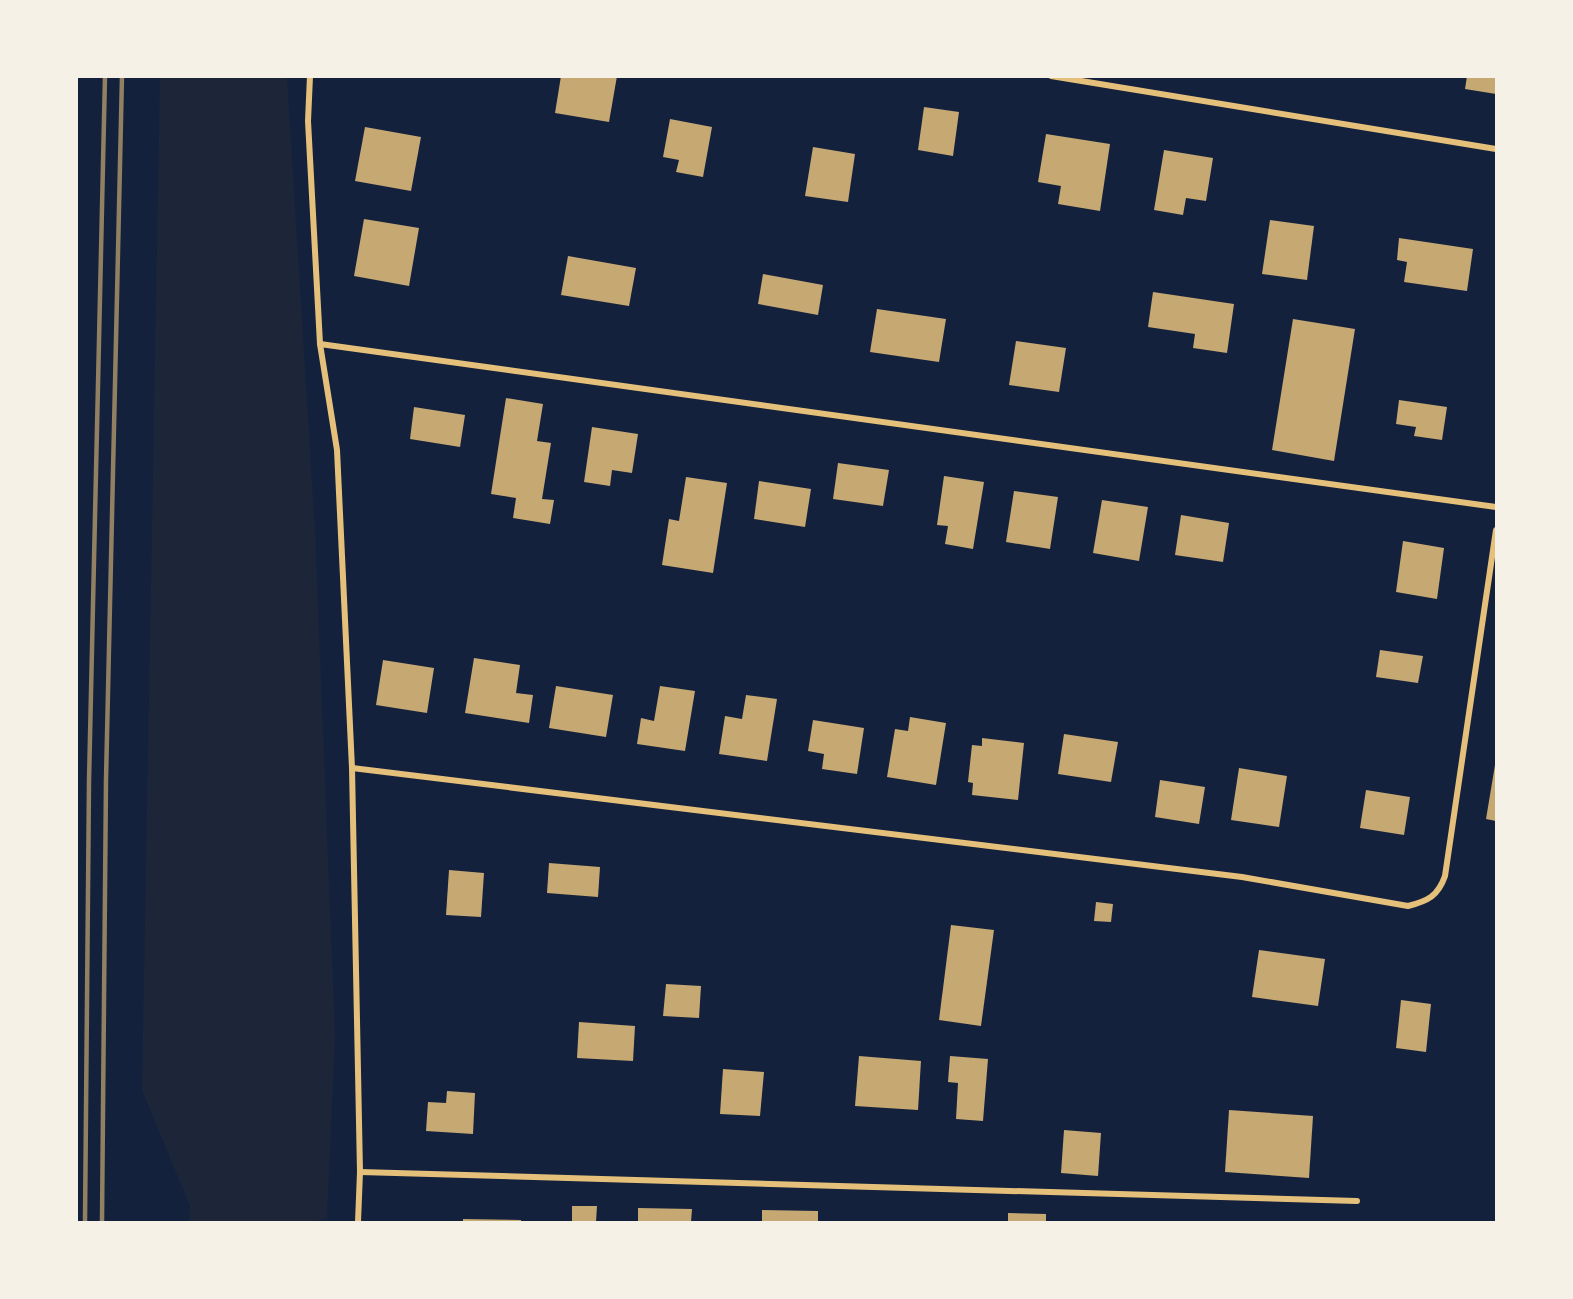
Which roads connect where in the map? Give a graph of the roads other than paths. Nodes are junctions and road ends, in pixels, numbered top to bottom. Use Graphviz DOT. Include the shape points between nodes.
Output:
graph roads {
  1 [pos="310,76"];
  2 [pos="1051,76"];
  3 [pos="1497,149"];
  4 [pos="320,344"];
  5 [pos="1497,507"];
  6 [pos="1497,530"];
  7 [pos="352,768"];
  8 [pos="360,1172"];
  9 [pos="1357,1200"];
  10 [pos="358,1222"];
  1 -- 4 [label="street" via="308,121"];
  2 -- 3 [label="street"];
  4 -- 5 [label="street"];
  4 -- 7 [label="street" via="337,450"];
  6 -- 7 [label="street" via="1448,859 1441,888 1434,897 1408,906 1242,877"];
  7 -- 8 [label="street"];
  8 -- 9 [label="street"];
  8 -- 10 [label="street"];
}
